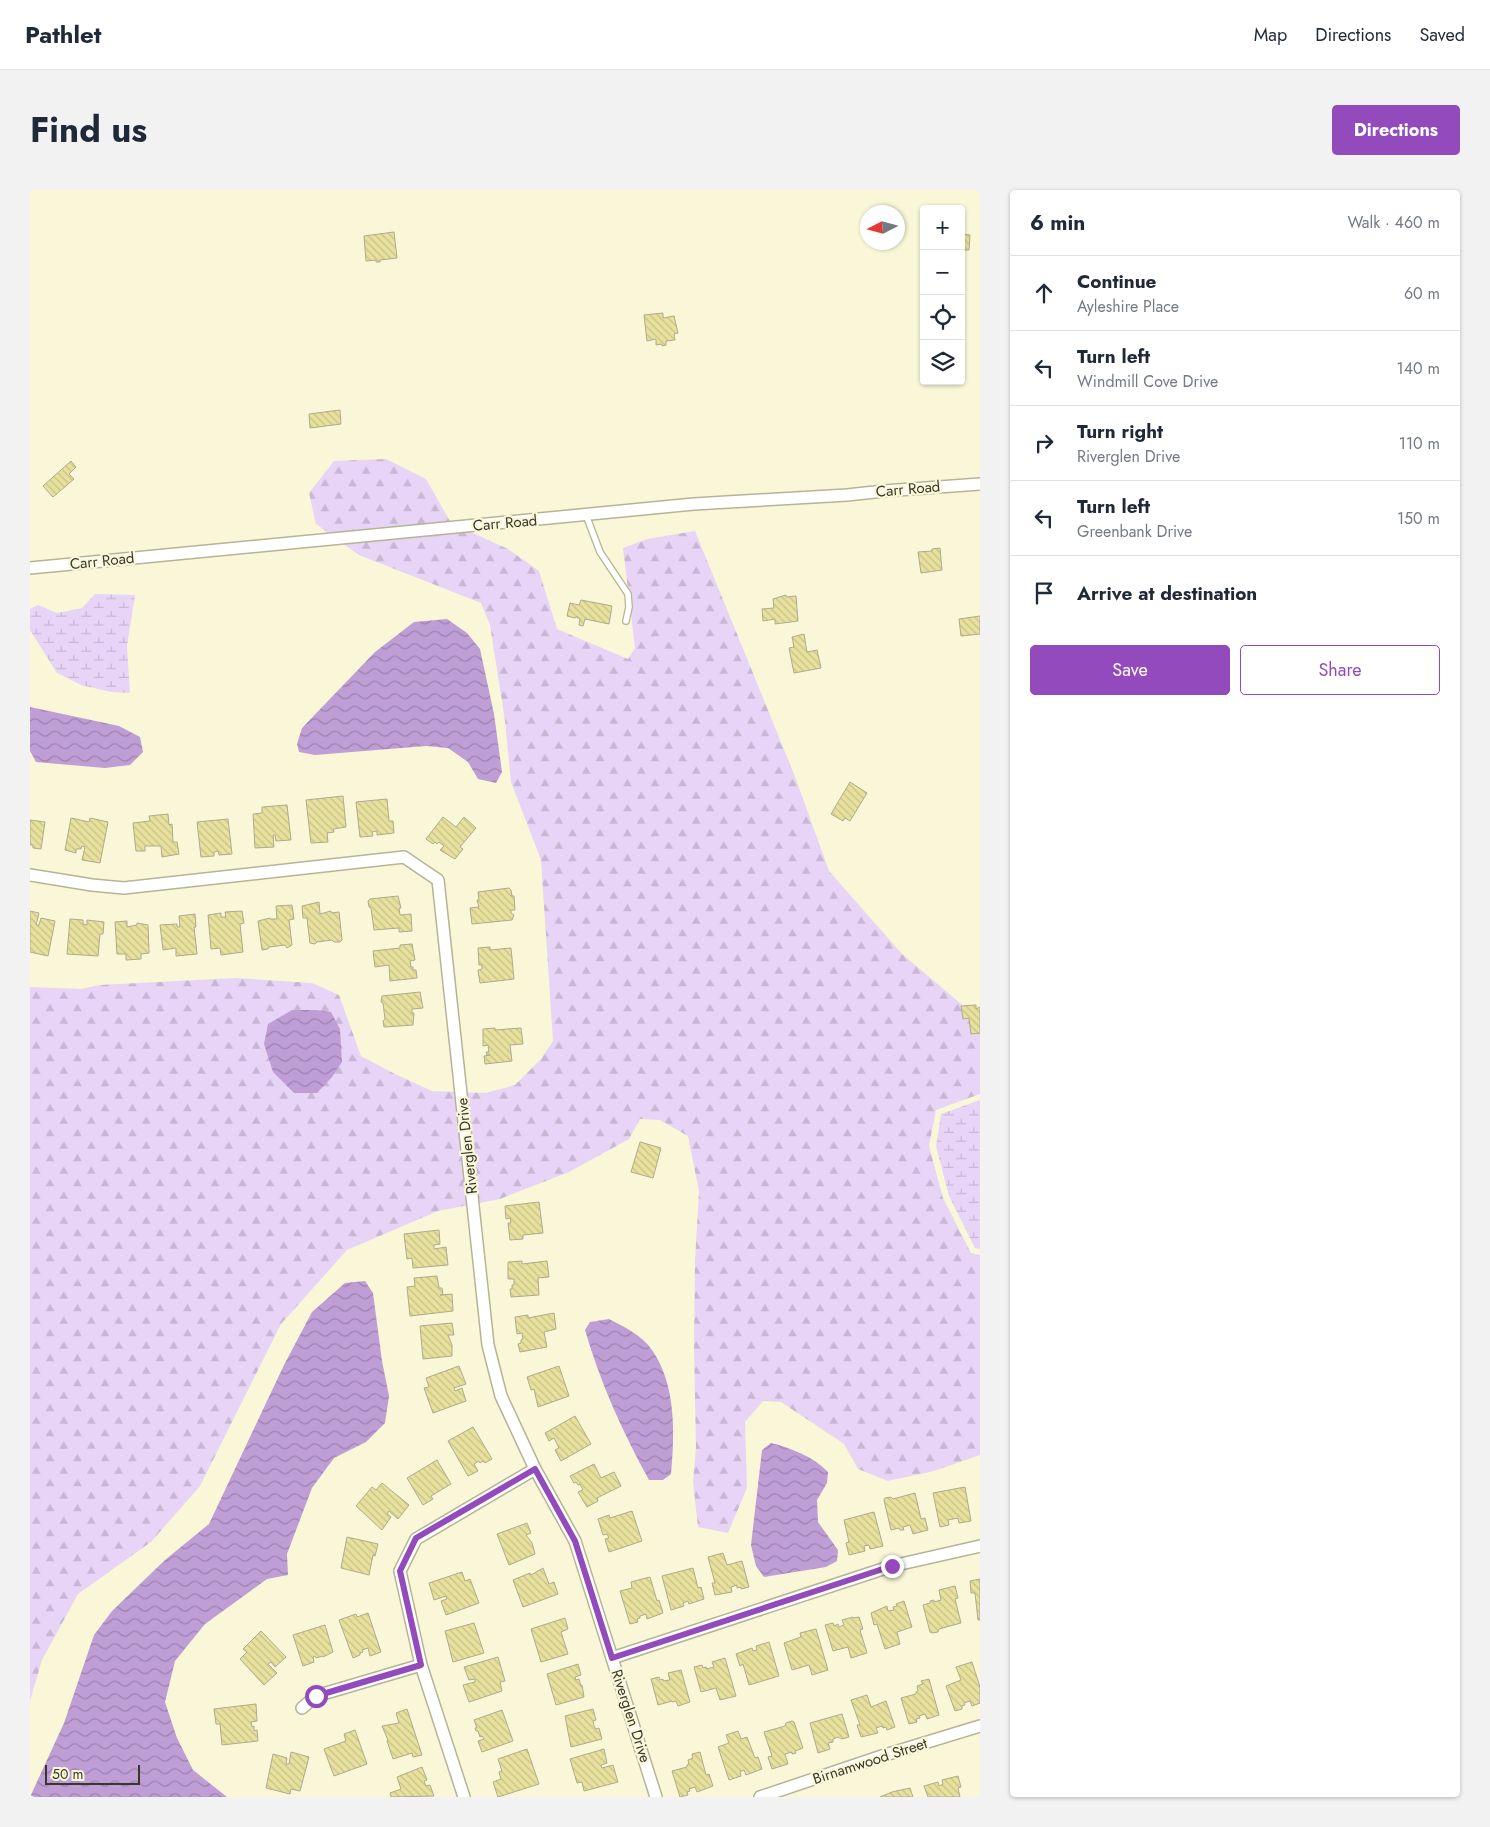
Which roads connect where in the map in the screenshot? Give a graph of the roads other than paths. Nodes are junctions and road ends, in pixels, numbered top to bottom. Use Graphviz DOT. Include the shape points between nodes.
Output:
graph roads {
  1 [pos="980,484"];
  2 [pos="586,515"];
  3 [pos="30,568"];
  4 [pos="626,621"];
  5 [pos="30,875"];
  6 [pos="535,1469"];
  7 [pos="980,1546"];
  8 [pos="612,1658"];
  9 [pos="421,1665"];
  10 [pos="302,1708"];
  11 [pos="980,1726"];
  12 [pos="464,1797"];
  13 [pos="656,1797"];
  14 [pos="760,1797"];
  1 -- 2 [label="street, Carr Road"];
  2 -- 3 [label="street, Carr Road"];
  2 -- 4 [label="lane" via="600,552 628,594"];
  5 -- 6 [label="street, Riverglen Drive" via="124,888 404,857 438,880 488,1345 501,1396"];
  6 -- 8 [label="street, Riverglen Drive" via="575,1541"];
  6 -- 9 [label="street" via="416,1538 400,1571"];
  7 -- 8 [label="street" via="892,1566"];
  8 -- 13 [label="street, Riverglen Drive"];
  9 -- 10 [label="street" via="316,1696"];
  9 -- 12 [label="street"];
  11 -- 14 [label="street, Birnamwood Street"];
}
